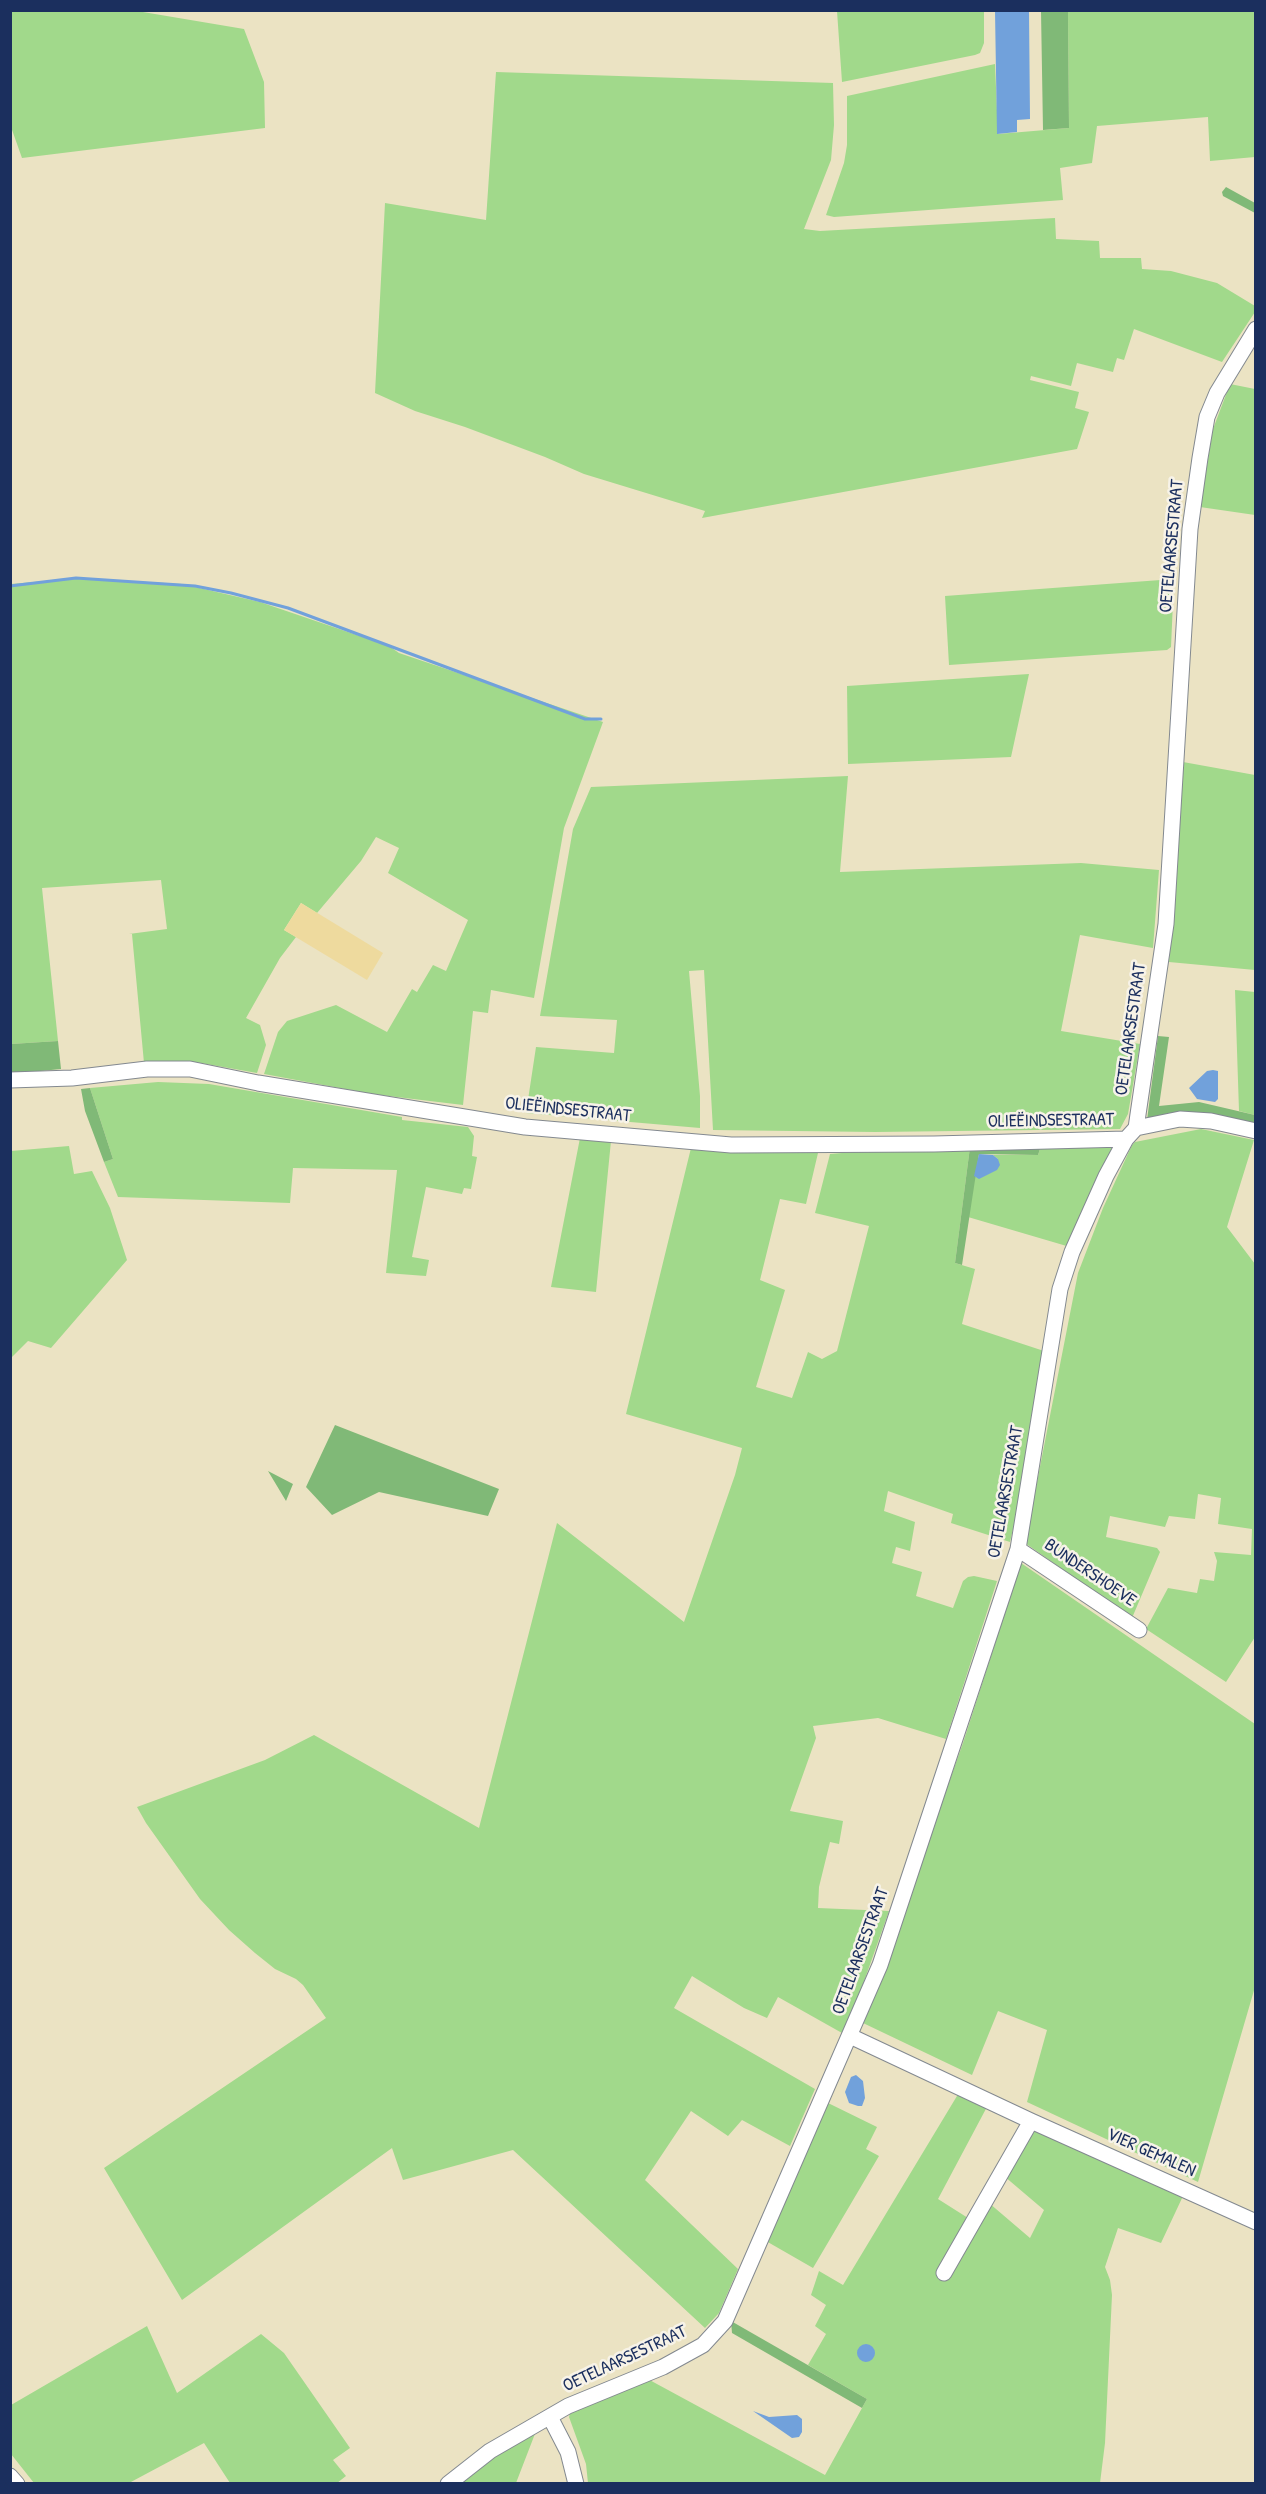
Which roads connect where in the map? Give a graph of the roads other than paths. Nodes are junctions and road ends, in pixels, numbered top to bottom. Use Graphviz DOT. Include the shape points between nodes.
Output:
graph roads {
  1 [pos="1256,329"];
  2 [pos="10,1080"];
  3 [pos="1256,1131"];
  4 [pos="1131,1133"];
  5 [pos="1018,1549"];
  6 [pos="1139,1630"];
  7 [pos="850,2036"];
  8 [pos="1031,2121"];
  9 [pos="1256,2222"];
  10 [pos="944,2274"];
  11 [pos="550,2417"];
  12 [pos="10,2476"];
  13 [pos="17,2484"];
  14 [pos="448,2484"];
  15 [pos="576,2484"];
  1 -- 4 [label="street, OETELAARSESTRAAT" via="1218,393 1208,417 1200,458 1190,529 1166,924"];
  2 -- 4 [label="street, OLIEËINDSESTRAAT" via="190,1069 525,1127 731,1145 934,1144"];
  3 -- 4 [label="street, OLIEËINDSESTRAAT" via="1180,1119"];
  4 -- 5 [label="street, OETELAARSESTRAAT" via="1106,1176 1060,1289"];
  5 -- 6 [label="street, BUNDERSHOEVE"];
  5 -- 7 [label="street, OETELAARSESTRAAT" via="880,1965"];
  7 -- 8 [label="street, VIER GEMALEN"];
  7 -- 11 [label="street, OETELAARSESTRAAT" via="725,2321 703,2345 663,2367"];
  8 -- 9 [label="street, VIER GEMALEN"];
  8 -- 10 [label="street"];
  11 -- 14 [label="street, OETELAARSESTRAAT" via="490,2451"];
  11 -- 15 [label="street" via="568,2452"];
  12 -- 13 [label="street"];
}
